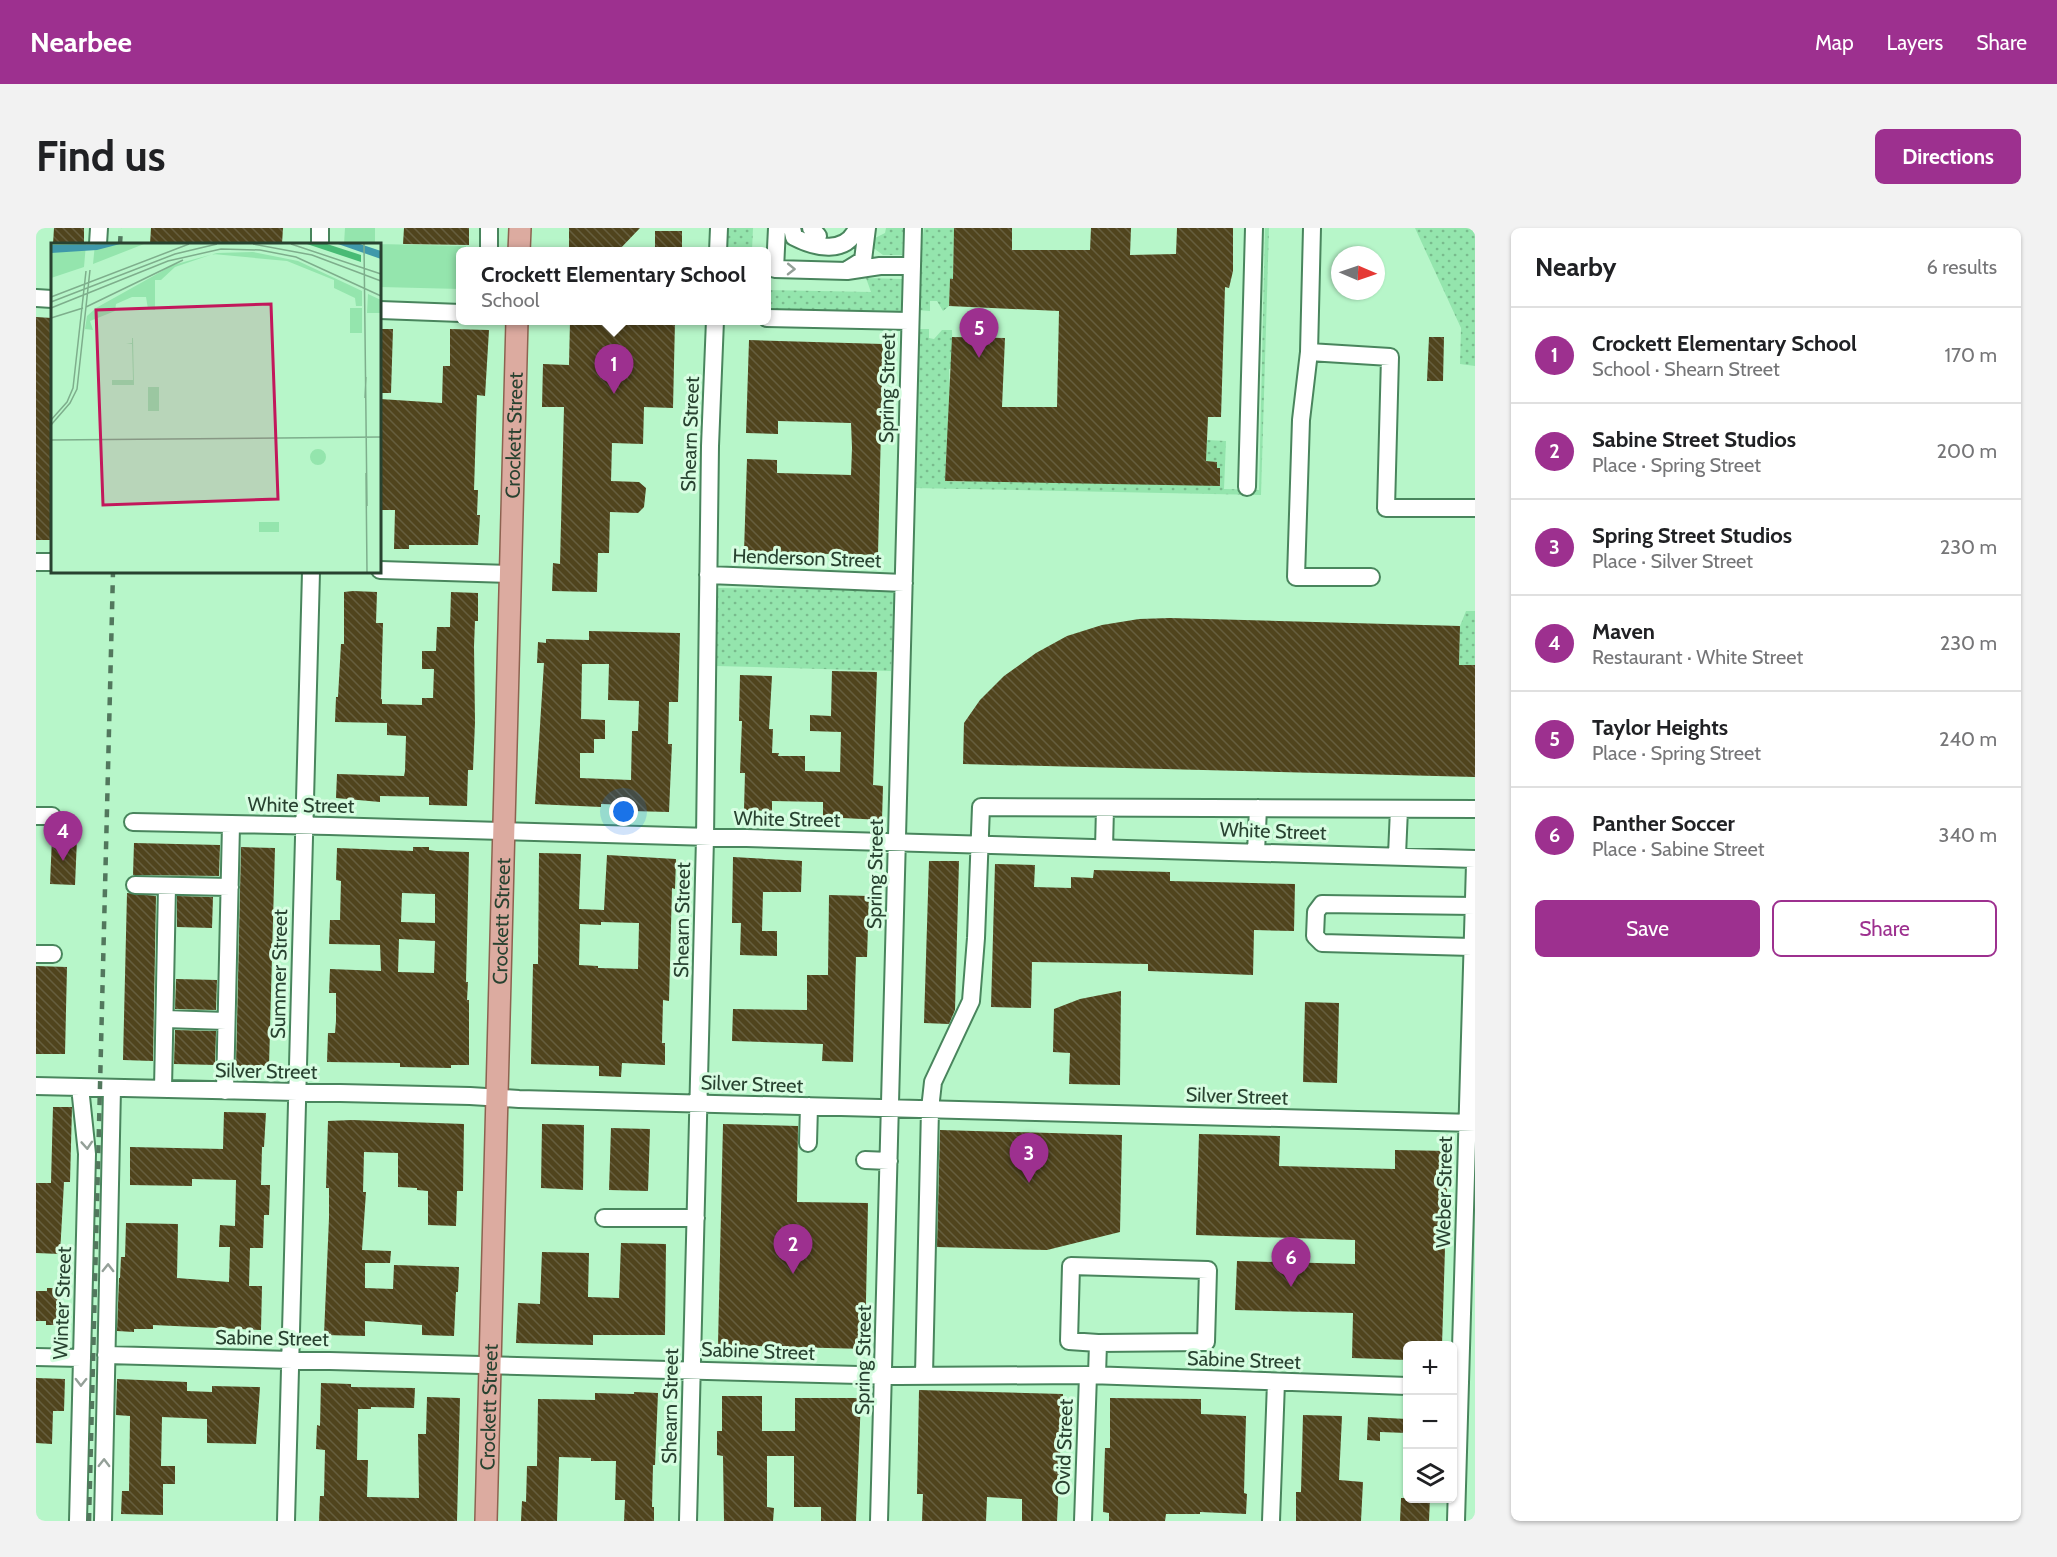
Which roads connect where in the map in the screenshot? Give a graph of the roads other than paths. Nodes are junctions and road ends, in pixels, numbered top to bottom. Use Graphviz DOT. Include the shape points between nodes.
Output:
graph roads {
  1 [pos="99,228"];
  2 [pos="489,228"];
  3 [pos="520,228"];
  4 [pos="719,228"];
  5 [pos="777,228"];
  6 [pos="792,228"];
  7 [pos="802,228"];
  8 [pos="848,228"];
  9 [pos="913,228"];
  10 [pos="1254,228"];
  11 [pos="1312,228"];
  12 [pos="815,232"];
  13 [pos="864,232"];
  14 [pos="98,243"];
  15 [pos="489,247"];
  16 [pos="519,247"];
  17 [pos="718,247"];
  18 [pos="880,266"];
  19 [pos="911,266"];
  20 [pos="847,271"];
  21 [pos="381,310"];
  22 [pos="456,312"];
  23 [pos="771,318"];
  24 [pos="909,321"];
  25 [pos="517,325"];
  26 [pos="715,325"];
  27 [pos="1309,352"];
  28 [pos="1247,487"];
  29 [pos="1475,508"];
  30 [pos="381,570"];
  31 [pos="311,573"];
  32 [pos="511,574"];
  33 [pos="708,575"];
  34 [pos="1371,577"];
  35 [pos="904,583"];
  36 [pos="1106,808"];
  37 [pos="1258,808"];
  38 [pos="1399,809"];
  39 [pos="1475,809"];
  40 [pos="133,822"];
  41 [pos="231,825"];
  42 [pos="304,827"];
  43 [pos="504,832"];
  44 [pos="705,837"];
  45 [pos="897,842"];
  46 [pos="980,844"];
  47 [pos="1104,848"];
  48 [pos="1256,852"];
  49 [pos="1398,855"];
  50 [pos="1475,859"];
  51 [pos="1475,864"];
  52 [pos="135,885"];
  53 [pos="167,886"];
  54 [pos="230,887"];
  55 [pos="1475,888"];
  56 [pos="1474,906"];
  57 [pos="1472,947"];
  58 [pos="165,1019"];
  59 [pos="226,1021"];
  60 [pos="1472,1049"];
  61 [pos="36,1086"];
  62 [pos="80,1087"];
  63 [pos="112,1088"];
  64 [pos="163,1089"];
  65 [pos="225,1091"];
  66 [pos="297,1093"];
  67 [pos="497,1098"];
  68 [pos="699,1103"];
  69 [pos="809,1106"];
  70 [pos="890,1108"];
  71 [pos="930,1109"];
  72 [pos="1471,1123"];
  73 [pos="808,1143"];
  74 [pos="865,1160"];
  75 [pos="889,1161"];
  76 [pos="604,1218"];
  77 [pos="696,1218"];
  78 [pos="1098,1343"];
  79 [pos="106,1355"];
  80 [pos="36,1357"];
  81 [pos="81,1358"];
  82 [pos="290,1360"];
  83 [pos="490,1365"];
  84 [pos="692,1370"];
  85 [pos="924,1375"];
  86 [pos="1092,1375"];
  87 [pos="883,1376"];
  88 [pos="1276,1382"];
  89 [pos="1403,1386"];
  90 [pos="1462,1387"];
  91 [pos="78,1521"];
  92 [pos="103,1521"];
  93 [pos="286,1521"];
  94 [pos="486,1521"];
  95 [pos="688,1521"];
  96 [pos="879,1521"];
  97 [pos="1083,1521"];
  98 [pos="1271,1521"];
  99 [pos="1456,1521"];
  1 -- 14 [label="street"];
  2 -- 15 [label="street"];
  3 -- 16 [label="main road"];
  4 -- 17 [label="street"];
  5 -- 20 [label="street, one-way" via="776,269"];
  6 -- 13 [label="street" via="794,237 810,245 842,246"];
  7 -- 12 [label="street" via="805,233"];
  8 -- 12 [label="street" via="838,236"];
  9 -- 19 [label="street, Spring Street"];
  10 -- 28 [label="street"];
  11 -- 27 [label="street"];
  13 -- 18 [label="street" via="867,258"];
  13 -- 20 [label="street" via="862,260"];
  18 -- 19 [label="street"];
  18 -- 20 [label="street"];
  19 -- 24 [label="street, Spring Street"];
  21 -- 22 [label="street"];
  23 -- 24 [label="street"];
  24 -- 35 [label="street, Spring Street"];
  25 -- 32 [label="main road, Crockett Street"];
  26 -- 33 [label="street, Shearn Street"];
  27 -- 29 [label="street" via="1390,357 1386,507"];
  27 -- 34 [label="street" via="1301,420 1296,577"];
  30 -- 32 [label="street"];
  31 -- 42 [label="street, Summer Street"];
  32 -- 43 [label="main road, Crockett Street"];
  33 -- 35 [label="street, Henderson Street"];
  33 -- 44 [label="street, Shearn Street"];
  35 -- 45 [label="street, Spring Street"];
  36 -- 37 [label="street"];
  36 -- 46 [label="street" via="981,807"];
  36 -- 47 [label="street"];
  37 -- 38 [label="street"];
  37 -- 48 [label="street"];
  38 -- 39 [label="street"];
  38 -- 49 [label="street"];
  40 -- 41 [label="street, White Street"];
  41 -- 42 [label="street, White Street"];
  41 -- 54 [label="street"];
  42 -- 43 [label="street, White Street"];
  42 -- 66 [label="street, Summer Street"];
  43 -- 44 [label="street, White Street"];
  43 -- 67 [label="main road, Crockett Street"];
  44 -- 45 [label="street, White Street"];
  44 -- 68 [label="street, Shearn Street"];
  45 -- 46 [label="street, White Street"];
  45 -- 70 [label="street, Spring Street"];
  46 -- 47 [label="street, White Street"];
  46 -- 71 [label="street" via="971,1001 933,1082"];
  47 -- 48 [label="street, White Street"];
  48 -- 49 [label="street, White Street"];
  49 -- 50 [label="street, White Street"];
  51 -- 55 [label="street, Weber Street"];
  52 -- 53 [label="street"];
  53 -- 54 [label="street"];
  53 -- 58 [label="street"];
  54 -- 59 [label="street"];
  55 -- 56 [label="street, Weber Street"];
  56 -- 57 [label="street, Weber Street"];
  56 -- 57 [label="street" via="1322,904 1316,912 1315,936 1322,944"];
  57 -- 60 [label="street, Weber Street"];
  58 -- 59 [label="street"];
  58 -- 64 [label="street"];
  59 -- 65 [label="street"];
  60 -- 72 [label="street, Weber Street"];
  61 -- 62 [label="street, Silver Street"];
  62 -- 63 [label="street, Silver Street"];
  62 -- 81 [label="street, Winter Street, one-way" via="87,1154"];
  63 -- 64 [label="street, Silver Street"];
  79 -- 63 [label="street, one-way"];
  64 -- 65 [label="street, Silver Street"];
  65 -- 66 [label="street, Silver Street"];
  66 -- 67 [label="street, Silver Street"];
  66 -- 82 [label="street, Summer Street"];
  67 -- 68 [label="street, Silver Street"];
  67 -- 83 [label="main road, Crockett Street"];
  68 -- 69 [label="street, Silver Street"];
  68 -- 77 [label="street, Shearn Street"];
  69 -- 70 [label="street, Silver Street"];
  69 -- 73 [label="street"];
  70 -- 71 [label="street, Silver Street"];
  70 -- 75 [label="street, Spring Street"];
  71 -- 72 [label="street, Silver Street"];
  71 -- 85 [label="street"];
  72 -- 90 [label="street, Weber Street"];
  74 -- 75 [label="street"];
  75 -- 87 [label="street, Spring Street"];
  76 -- 77 [label="street"];
  77 -- 84 [label="street, Shearn Street"];
  78 -- 78 [label="street" via="1206,1342 1208,1270 1071,1266 1069,1341"];
  78 -- 86 [label="street, Ovid Street"];
  79 -- 82 [label="street, Sabine Street"];
  92 -- 79 [label="street, one-way"];
  80 -- 81 [label="street"];
  81 -- 91 [label="street, Winter Street, one-way"];
  82 -- 83 [label="street, Sabine Street"];
  82 -- 93 [label="street, Summer Street"];
  83 -- 84 [label="street, Sabine Street"];
  83 -- 94 [label="main road, Crockett Street"];
  84 -- 87 [label="street, Sabine Street"];
  84 -- 95 [label="street, Shearn Street"];
  85 -- 86 [label="street, Sabine Street"];
  85 -- 87 [label="street, Sabine Street"];
  86 -- 88 [label="street, Sabine Street"];
  86 -- 97 [label="street, Ovid Street"];
  87 -- 96 [label="street, Spring Street"];
  88 -- 89 [label="street, Sabine Street"];
  88 -- 98 [label="street"];
  90 -- 99 [label="street, Weber Street"];
}
